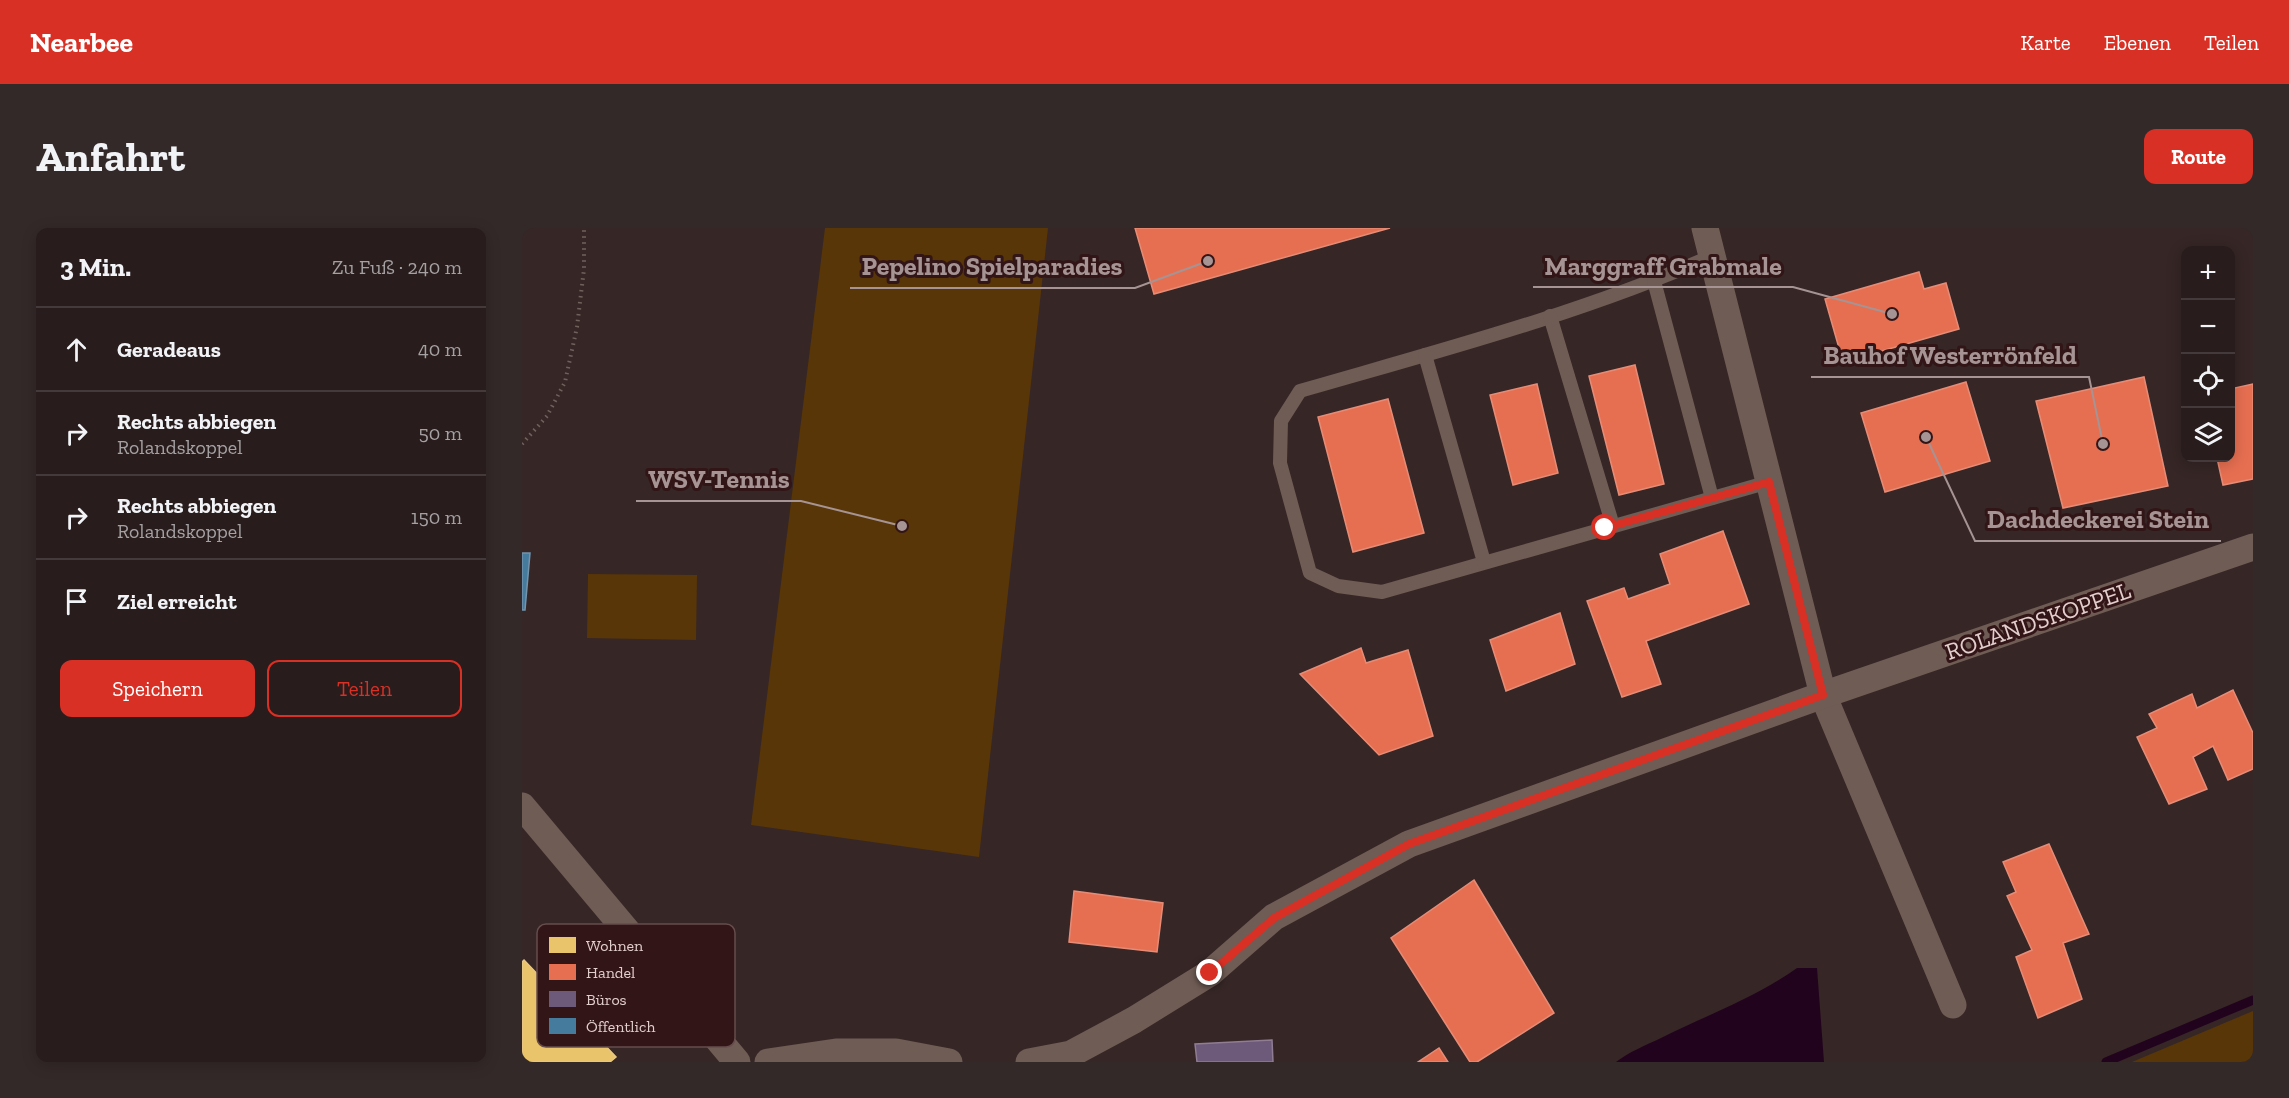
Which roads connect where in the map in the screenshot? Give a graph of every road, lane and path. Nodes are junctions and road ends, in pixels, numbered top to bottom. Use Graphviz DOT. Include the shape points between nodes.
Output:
graph roads {
  1 [pos="584,228"];
  2 [pos="1705,228"];
  3 [pos="1712,256"];
  4 [pos="1654,281"];
  5 [pos="1550,316"];
  6 [pos="1425,355"];
  7 [pos="522,444"];
  8 [pos="1769,482"];
  9 [pos="1712,498"];
  10 [pos="1613,525"];
  11 [pos="2253,547"];
  12 [pos="1484,562"];
  13 [pos="1823,695"];
  14 [pos="522,806"];
  15 [pos="621,924"];
  16 [pos="1953,1005"];
  17 [pos="724,1047"];
  18 [pos="737,1062"];
  19 [pos="768,1062"];
  20 [pos="949,1062"];
  21 [pos="1029,1062"];
  1 -- 7 [label="path" via="577,327 565,382 547,416"];
  2 -- 3 [label="street"];
  3 -- 4 [label="lane"];
  3 -- 8 [label="street"];
  4 -- 5 [label="lane"];
  4 -- 9 [label="lane"];
  5 -- 6 [label="lane"];
  5 -- 10 [label="lane"];
  6 -- 12 [label="lane"];
  6 -- 12 [label="lane" via="1300,391 1281,421 1280,463 1310,573 1338,586 1382,592"];
  8 -- 9 [label="lane"];
  8 -- 13 [label="street"];
  9 -- 10 [label="lane"];
  10 -- 12 [label="lane"];
  11 -- 13 [label="street, ROLANDSKOPPEL"];
  13 -- 16 [label="street"];
  13 -- 21 [label="street, ROLANDSKOPPEL" via="1409,844 1274,918 1210,973 1134,1020 1071,1054"];
  14 -- 15 [label="street"];
  17 -- 18 [label="street"];
  19 -- 20 [label="street" via="836,1052 896,1052"];
}
